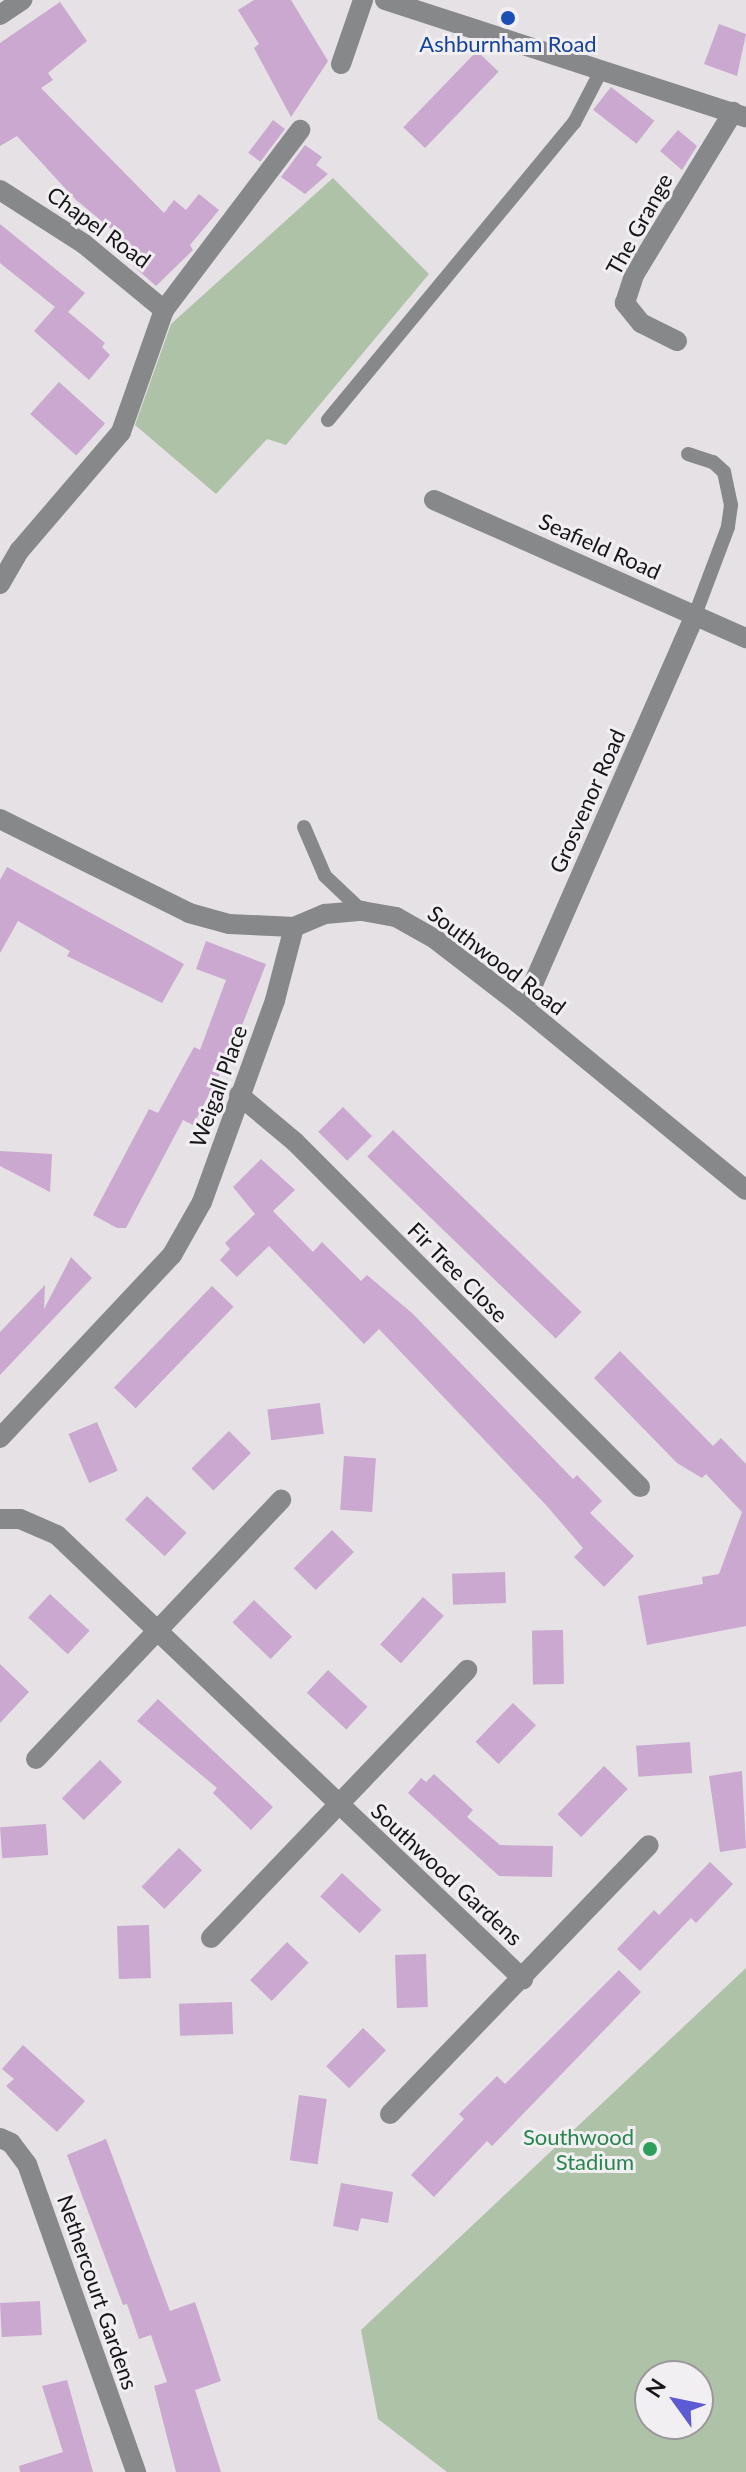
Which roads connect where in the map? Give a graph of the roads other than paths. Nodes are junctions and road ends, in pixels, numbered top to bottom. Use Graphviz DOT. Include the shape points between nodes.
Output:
graph roads {
  1 [pos="22,0"];
  2 [pos="363,0"];
  3 [pos="387,0"];
  4 [pos="0,15"];
  5 [pos="341,64"];
  6 [pos="601,71"];
  7 [pos="740,114"];
  8 [pos="300,130"];
  9 [pos="0,190"];
  10 [pos="164,310"];
  11 [pos="677,341"];
  12 [pos="328,420"];
  13 [pos="688,454"];
  14 [pos="434,500"];
  15 [pos="0,584"];
  16 [pos="695,615"];
  17 [pos="746,638"];
  18 [pos="0,819"];
  19 [pos="304,827"];
  20 [pos="362,911"];
  21 [pos="294,927"];
  22 [pos="523,1007"];
  23 [pos="239,1095"];
  24 [pos="744,1185"];
  25 [pos="0,1438"];
  26 [pos="640,1487"];
  27 [pos="281,1500"];
  28 [pos="0,1519"];
  29 [pos="158,1631"];
  30 [pos="467,1670"];
  31 [pos="36,1759"];
  32 [pos="338,1804"];
  33 [pos="649,1845"];
  34 [pos="211,1938"];
  35 [pos="523,1979"];
  36 [pos="390,2114"];
  37 [pos="0,2138"];
  38 [pos="136,2472"];
  1 -- 4 [label="street"];
  2 -- 5 [label="street"];
  3 -- 6 [label="street"];
  6 -- 7 [label="street"];
  6 -- 12 [label="lane" via="574,123"];
  7 -- 11 [label="street, The Grange" via="640,264 625,303 641,323"];
  8 -- 10 [label="street"];
  9 -- 10 [label="street, Chapel Road" via="84,244"];
  10 -- 15 [label="street" via="121,432 20,550"];
  13 -- 16 [label="lane" via="713,462 724,472 731,505"];
  14 -- 16 [label="street, Seafield Road"];
  16 -- 17 [label="street, Seafield Road"];
  16 -- 22 [label="street, Grosvenor Road"];
  18 -- 21 [label="street, Southwood Road" via="189,913 229,924"];
  19 -- 20 [label="lane" via="325,876"];
  20 -- 21 [label="street, Southwood Road" via="325,914"];
  20 -- 22 [label="street, Southwood Road" via="396,917 435,939"];
  21 -- 23 [label="street, Weigall Place" via="275,1000"];
  22 -- 24 [label="street, Southwood Road"];
  23 -- 25 [label="street, Weigall Place" via="202,1202 172,1255"];
  23 -- 26 [label="street, Fir Tree Close" via="295,1142"];
  27 -- 29 [label="street"];
  28 -- 29 [label="street, Southwood Gardens" via="20,1519 57,1535"];
  29 -- 31 [label="street"];
  29 -- 32 [label="street, Southwood Gardens"];
  30 -- 32 [label="street, Southwood Gardens"];
  32 -- 34 [label="street, Southwood Gardens"];
  32 -- 35 [label="street, Southwood Gardens"];
  33 -- 35 [label="street, Southwood Gardens"];
  35 -- 36 [label="street, Southwood Gardens"];
  37 -- 38 [label="street, Nethercourt Gardens" via="11,2143 27,2164"];
}
